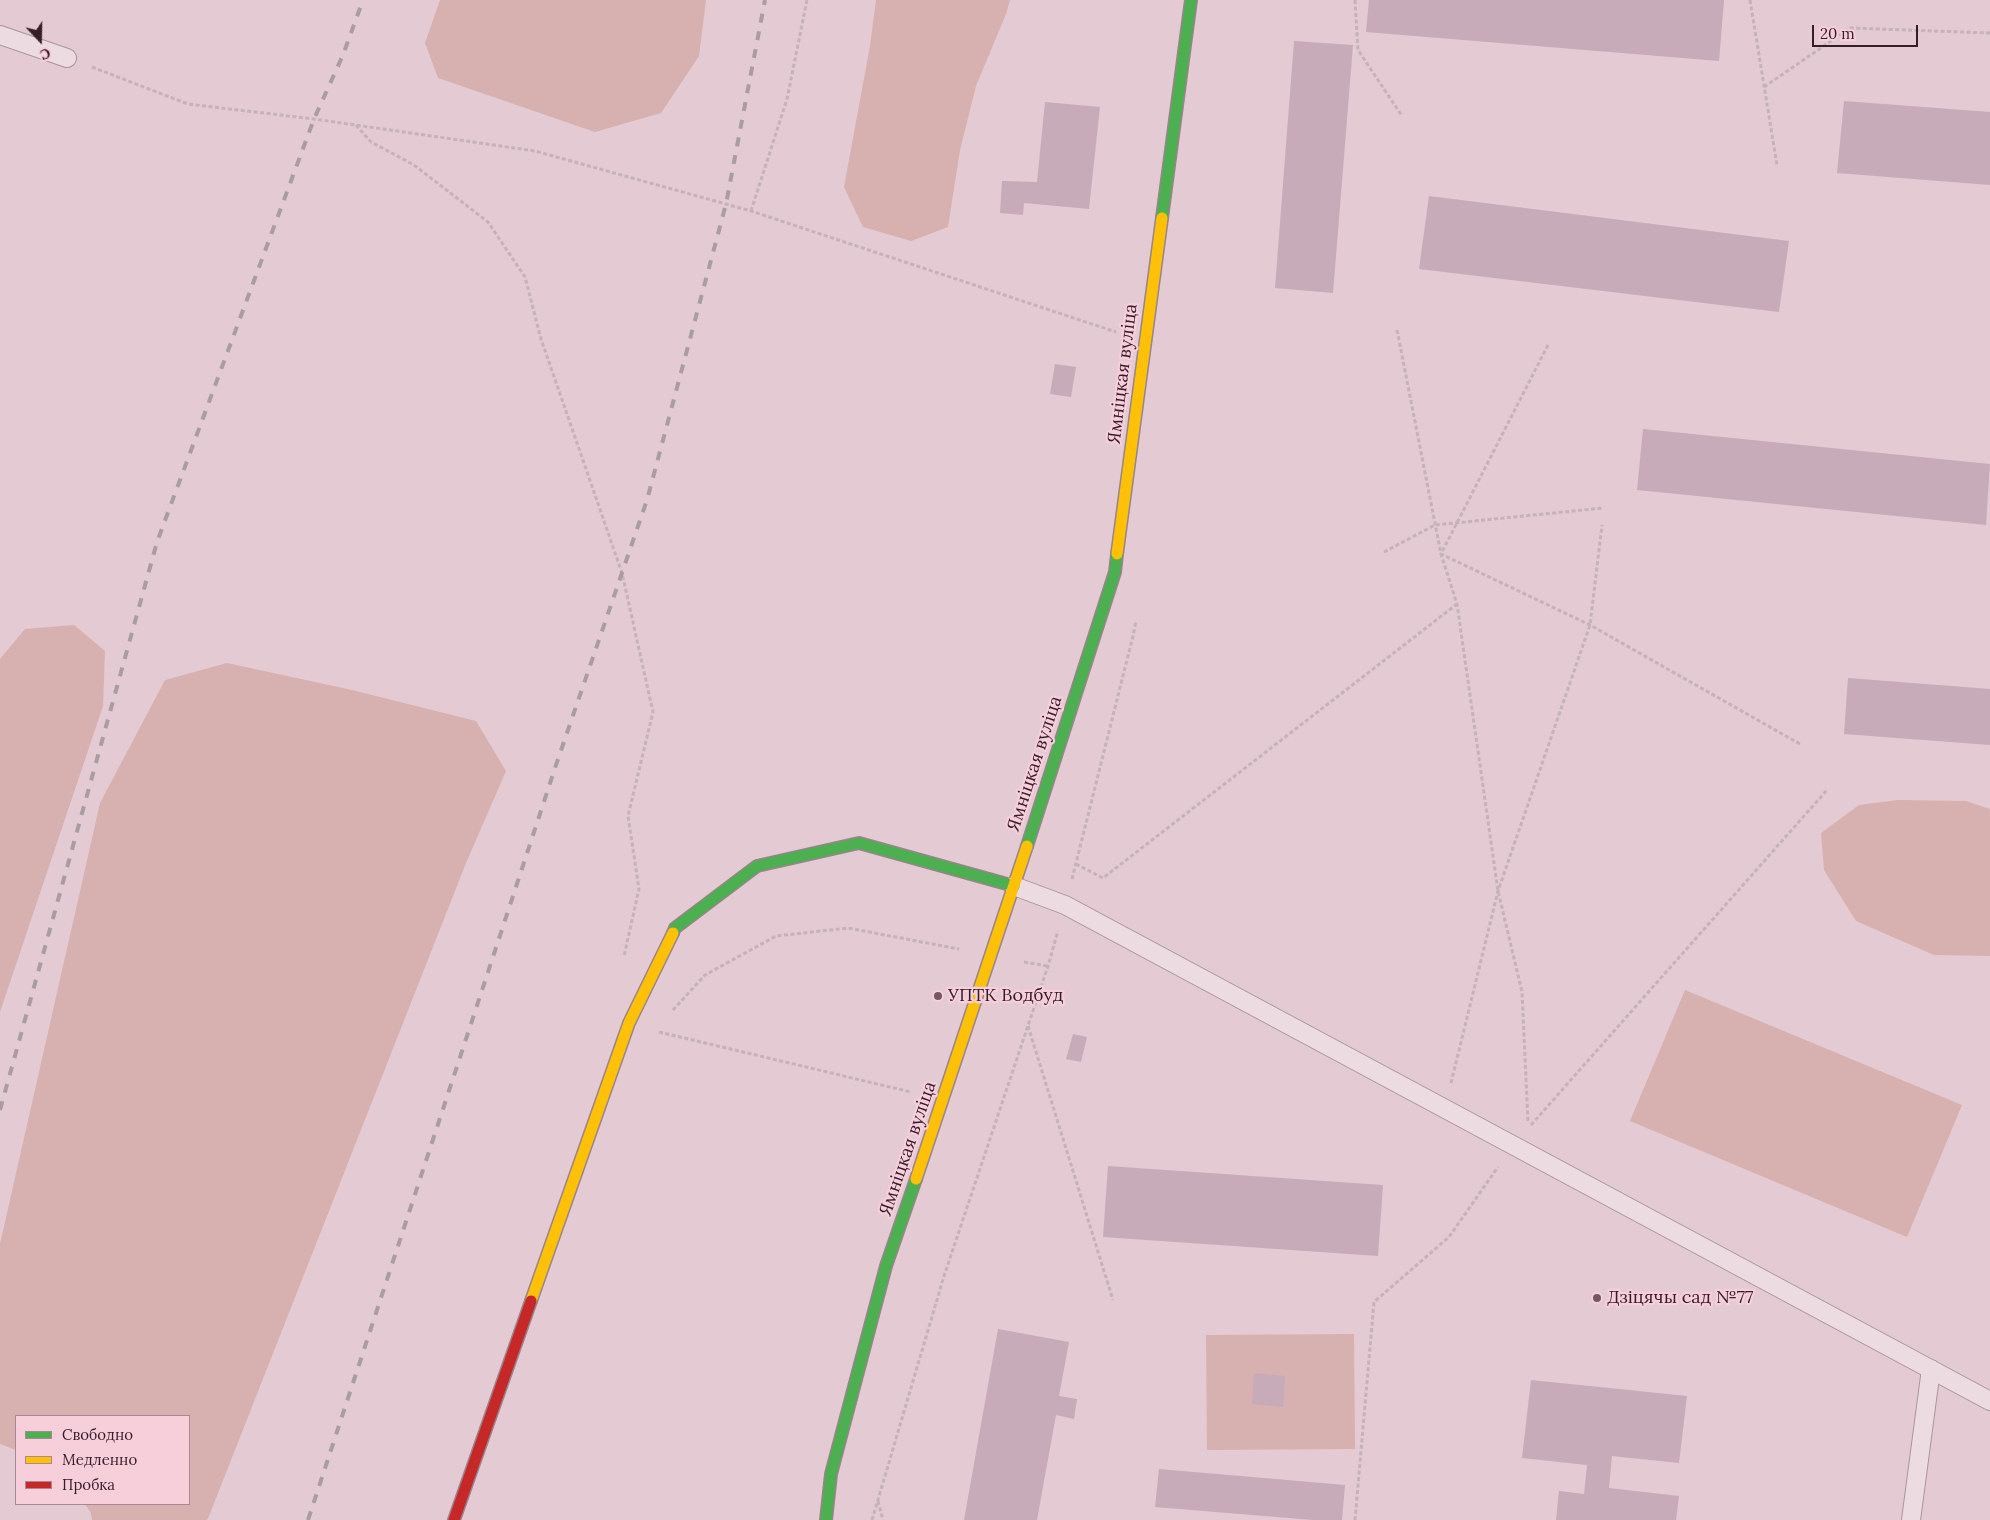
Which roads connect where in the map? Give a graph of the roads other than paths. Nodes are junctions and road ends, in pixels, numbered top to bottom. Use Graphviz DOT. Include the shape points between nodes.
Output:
graph roads {
  1 [pos="1190,0"];
  2 [pos="0,35"];
  3 [pos="67,58"];
  4 [pos="1014,886"];
  5 [pos="1931,1369"];
  6 [pos="1990,1401"];
  7 [pos="454,1520"];
  8 [pos="826,1520"];
  9 [pos="1911,1520"];
  1 -- 4 [label="main road, Ямніцкая вуліца" via="1115,572"];
  2 -- 3 [label="lane"];
  4 -- 5 [label="lane" via="1065,905"];
  4 -- 7 [label="main road" via="859,843 757,866 675,928 629,1023"];
  4 -- 8 [label="main road, Ямніцкая вуліца" via="886,1266 831,1474"];
  5 -- 6 [label="lane"];
  5 -- 9 [label="lane"];
}
